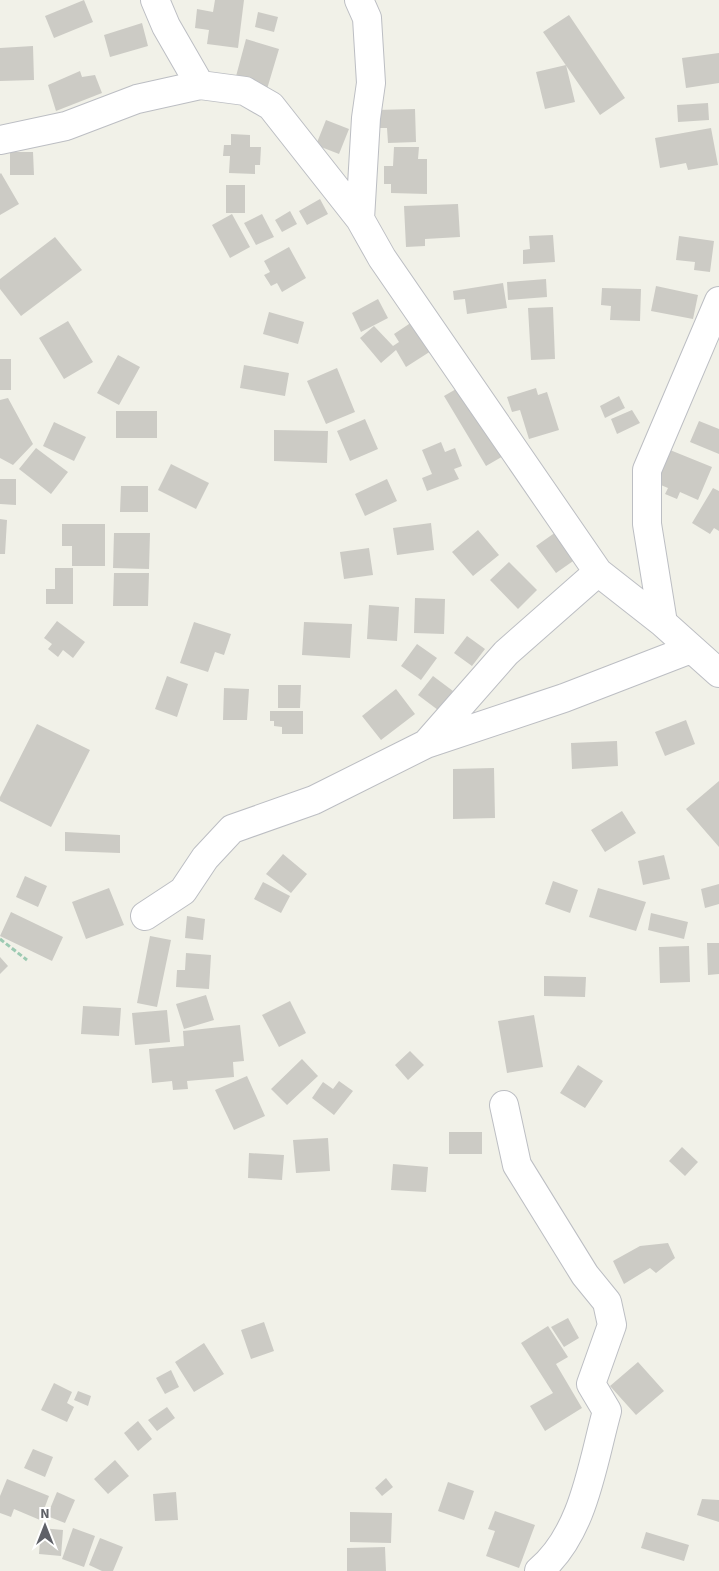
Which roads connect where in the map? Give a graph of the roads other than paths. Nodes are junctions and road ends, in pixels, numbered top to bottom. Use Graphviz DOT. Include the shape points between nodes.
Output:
graph roads {
  1 [pos="155,0"];
  2 [pos="359,0"];
  3 [pos="200,85"];
  4 [pos="0,140"];
  5 [pos="360,219"];
  6 [pos="719,301"];
  7 [pos="598,572"];
  8 [pos="663,623"];
  9 [pos="692,648"];
  10 [pos="719,673"];
  11 [pos="426,744"];
  12 [pos="145,916"];
  13 [pos="504,1105"];
  14 [pos="539,1571"];
  1 -- 3 [label="street"];
  2 -- 5 [label="street" via="366,18 371,83"];
  3 -- 4 [label="street" via="137,99 66,126"];
  3 -- 5 [label="street" via="245,91 271,106"];
  5 -- 7 [label="street" via="382,258"];
  6 -- 8 [label="street" via="647,470 647,524"];
  7 -- 8 [label="street"];
  7 -- 11 [label="street" via="506,654"];
  8 -- 9 [label="street"];
  9 -- 10 [label="street"];
  9 -- 11 [label="street" via="564,698"];
  11 -- 12 [label="street" via="314,800 232,829 205,858 183,891"];
  13 -- 14 [label="street" via="517,1166 585,1275 607,1302 612,1325 591,1384 607,1411 576,1523 547,1565"];
}
